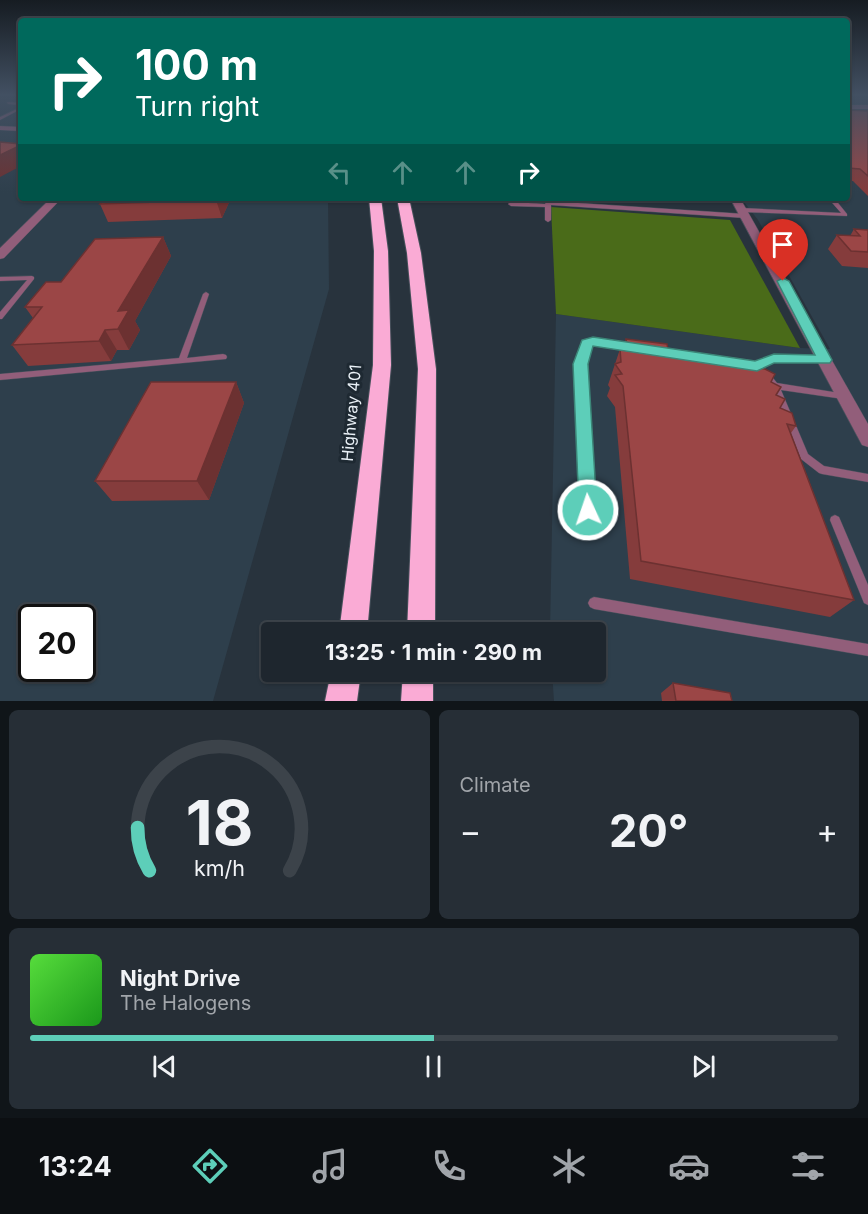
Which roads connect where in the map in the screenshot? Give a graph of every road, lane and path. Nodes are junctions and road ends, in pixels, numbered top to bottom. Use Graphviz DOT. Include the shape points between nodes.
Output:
graph roads {
  1 [pos="0,128"];
  2 [pos="18,129"];
  3 [pos="54,201"];
  4 [pos="375,201"];
  5 [pos="404,201"];
  6 [pos="833,201"];
  7 [pos="511,204"];
  8 [pos="548,206"];
  9 [pos="741,208"];
  10 [pos="548,220"];
  11 [pos="0,255"];
  12 [pos="0,279"];
  13 [pos="206,294"];
  14 [pos="0,317"];
  15 [pos="639,348"];
  16 [pos="650,349"];
  17 [pos="223,357"];
  18 [pos="825,360"];
  19 [pos="182,361"];
  20 [pos="757,366"];
  21 [pos="0,377"];
  22 [pos="775,386"];
  23 [pos="845,397"];
  24 [pos="868,440"];
  25 [pos="868,478"];
  26 [pos="588,510"];
  27 [pos="835,520"];
  28 [pos="868,599"];
  29 [pos="594,603"];
  30 [pos="354,622"];
  31 [pos="421,622"];
  32 [pos="868,651"];
  33 [pos="344,682"];
  34 [pos="418,682"];
  35 [pos="341,701"];
  36 [pos="417,701"];
  1 -- 2 [label="street"];
  3 -- 11 [label="street"];
  4 -- 30 [label="highway, Highway 401" via="381,251 382,365"];
  5 -- 31 [label="highway" via="414,253 427,369"];
  6 -- 9 [label="lane" via="845,215"];
  7 -- 8 [label="lane"];
  8 -- 9 [label="lane"];
  8 -- 10 [label="lane"];
  9 -- 18 [label="street"];
  12 -- 14 [label="lane" via="32,278"];
  13 -- 19 [label="lane"];
  15 -- 26 [label="lane" via="593,341 583,349 580,364"];
  16 -- 20 [label="lane"];
  17 -- 19 [label="lane"];
  18 -- 20 [label="lane" via="774,358"];
  18 -- 23 [label="street"];
  19 -- 21 [label="lane"];
  20 -- 22 [label="lane"];
  22 -- 23 [label="lane"];
  22 -- 25 [label="lane" via="804,456 812,464 833,473"];
  23 -- 24 [label="street"];
  27 -- 28 [label="lane"];
  29 -- 32 [label="lane"];
  33 -- 35 [label="highway"];
  34 -- 36 [label="highway"];
}
